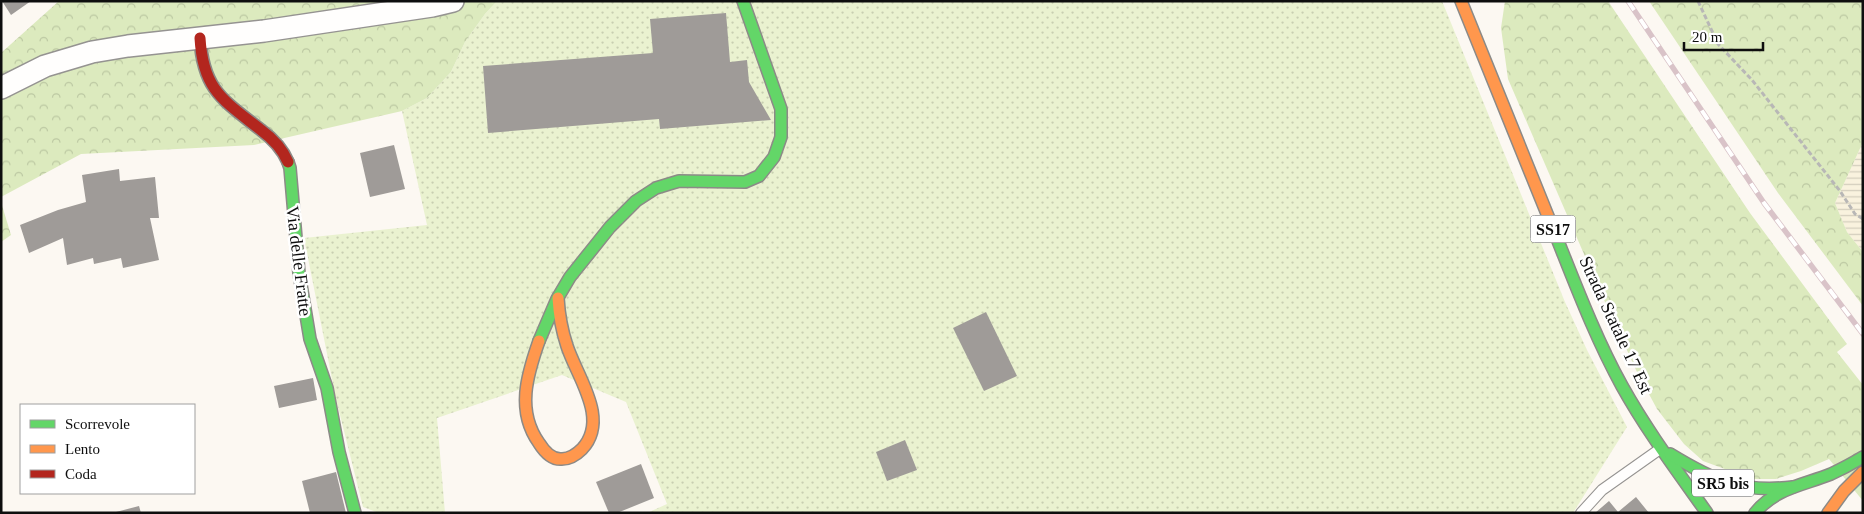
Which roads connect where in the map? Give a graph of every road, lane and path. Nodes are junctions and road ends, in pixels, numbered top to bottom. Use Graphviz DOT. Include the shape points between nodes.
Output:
graph roads {
  1 [pos="453,1"];
  2 [pos="743,1"];
  3 [pos="1461,1"];
  4 [pos="1698,1"];
  5 [pos="200,38"];
  6 [pos="1,88"];
  7 [pos="1863,219"];
  8 [pos="558,298"];
  9 [pos="1661,448"];
  10 [pos="1863,457"];
  11 [pos="1863,472"];
  12 [pos="1793,487"];
  13 [pos="355,513"];
  14 [pos="1582,513"];
  15 [pos="1707,513"];
  16 [pos="1755,513"];
  17 [pos="1828,513"];
  1 -- 5 [label="street" via="274,30"];
  2 -- 8 [label="street" via="781,109 782,140 774,158 755,178 746,182 682,179 648,192 616,220"];
  3 -- 9 [label="street, Strada Statale 17 Est / SS17" via="1584,305 1622,386"];
  4 -- 7 [label="path" via="1718,44 1752,80 1855,214"];
  5 -- 6 [label="street" via="92,52 45,66"];
  5 -- 13 [label="street, Via delle Fratte" via="202,60 214,90 276,142 287,158 299,273 310,339 327,388"];
  8 -- 8 [label="street" via="529,373 524,408 535,440 556,458 564,459 577,454 588,441 593,416 590,397 560,325"];
  9 -- 12 [label="street, SR5 bis" via="1733,486 1760,490"];
  9 -- 14 [label="lane" via="1602,490"];
  9 -- 15 [label="street, Strada Statale 17 Est / SS17"];
  10 -- 12 [label="street, SR5 bis" via="1842,470"];
  11 -- 17 [label="street"];
  12 -- 16 [label="street, SR5 bis" via="1766,500"];
}
